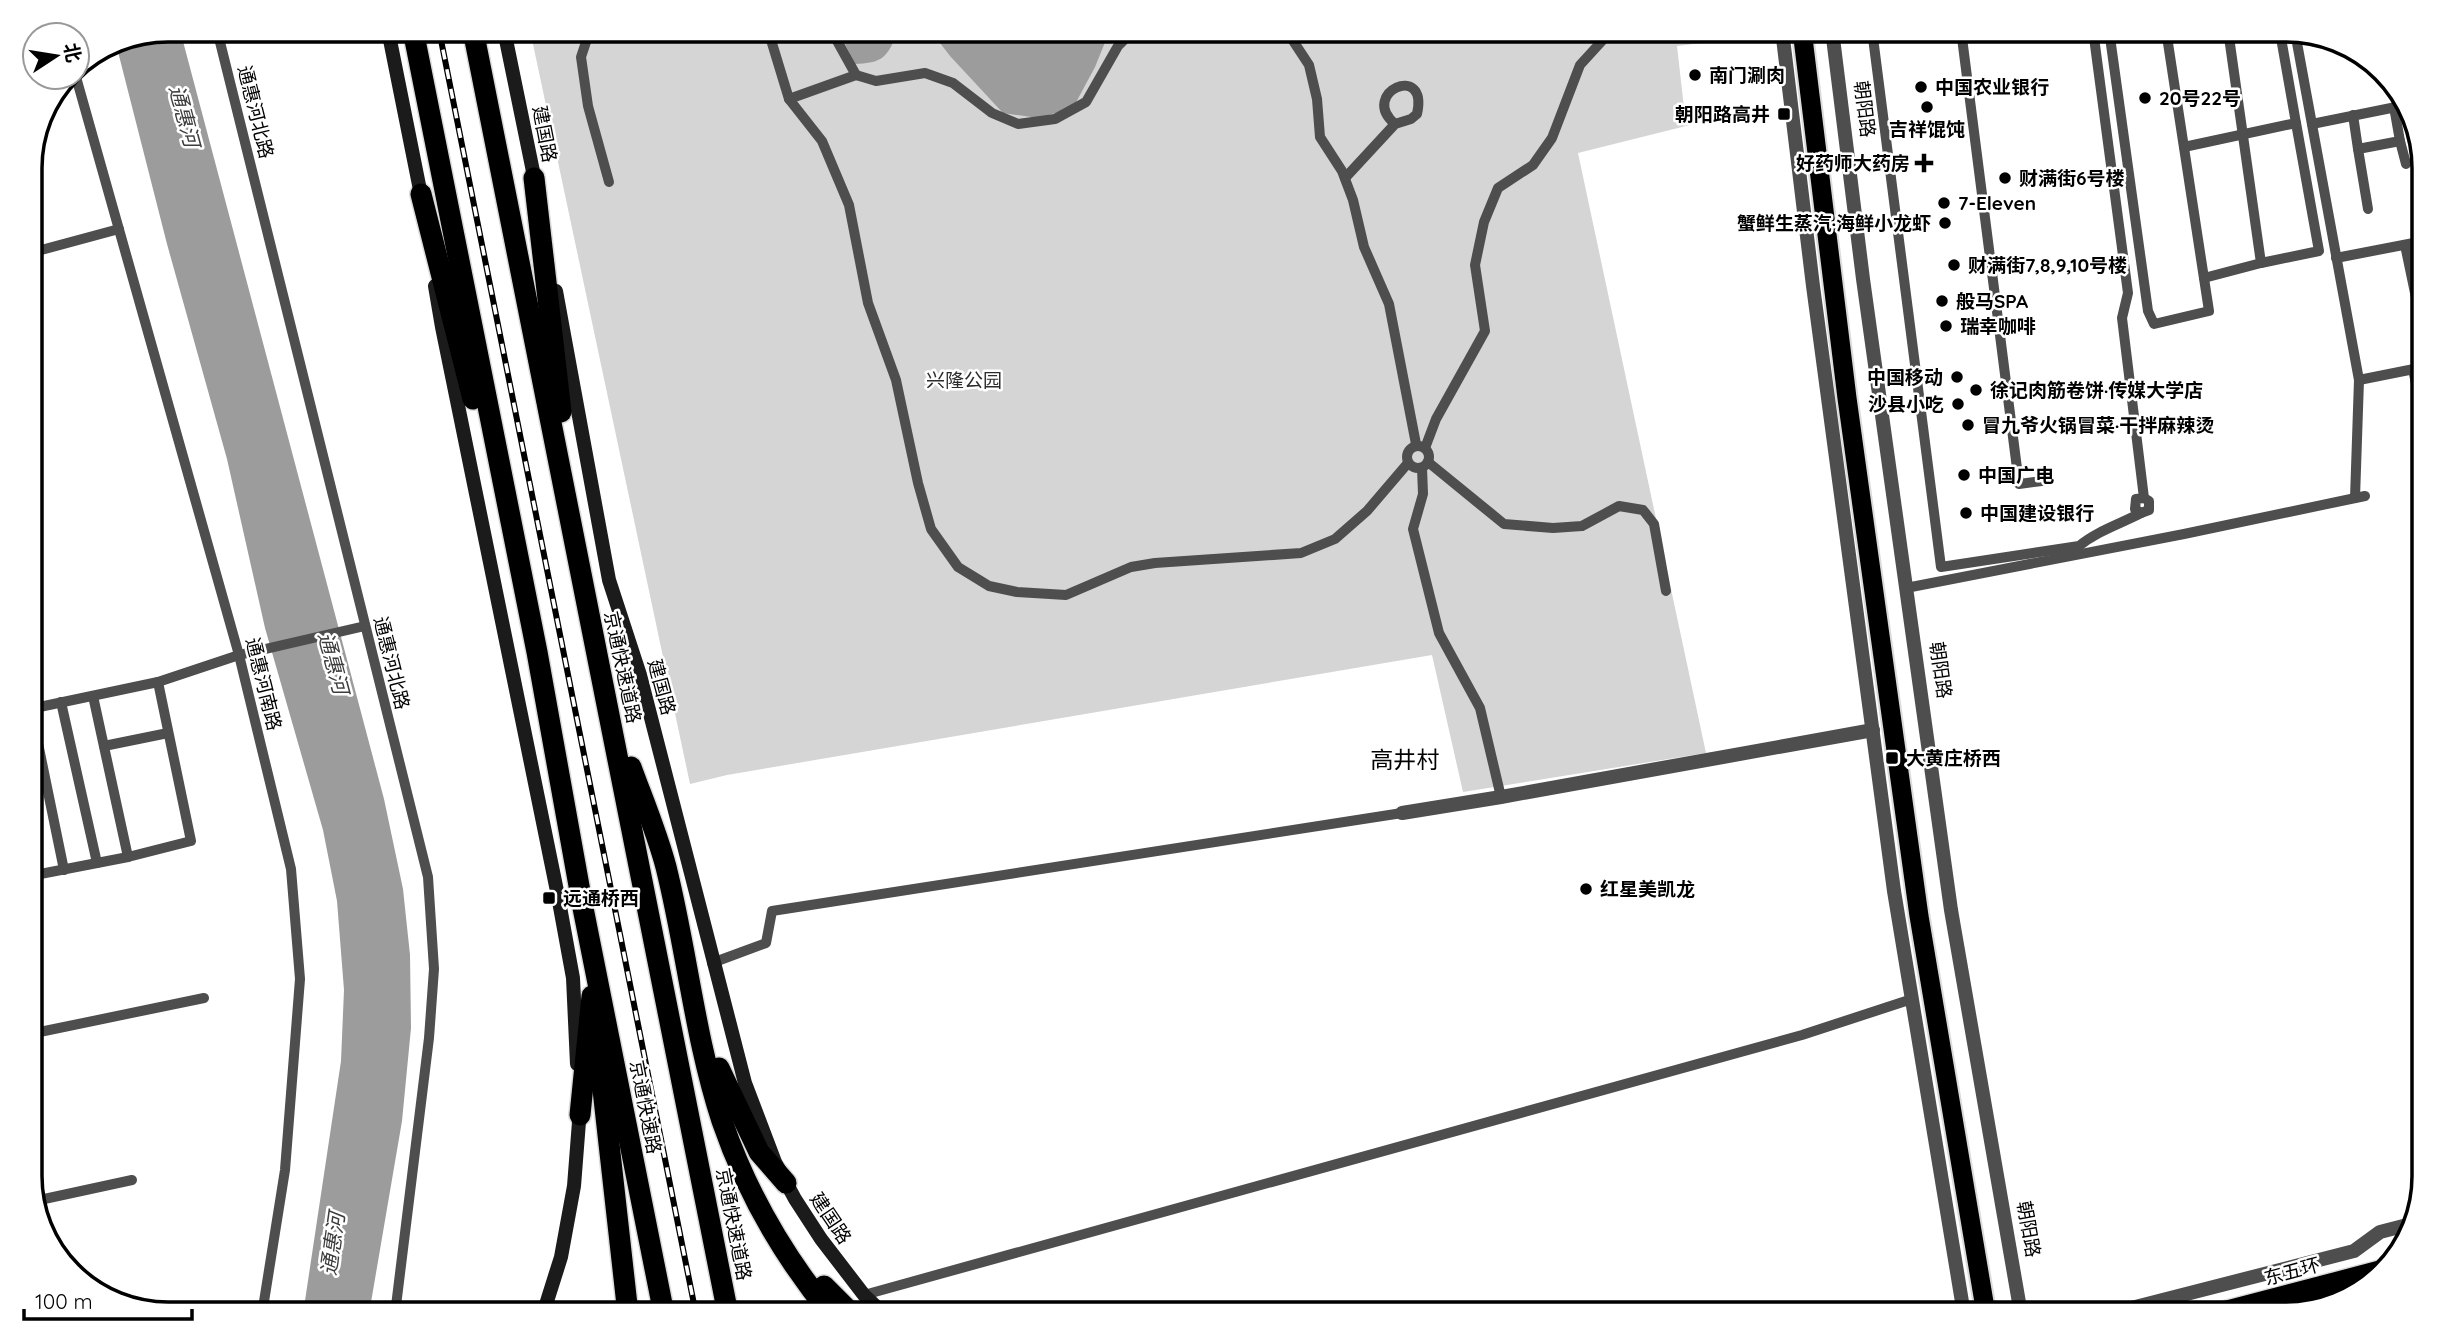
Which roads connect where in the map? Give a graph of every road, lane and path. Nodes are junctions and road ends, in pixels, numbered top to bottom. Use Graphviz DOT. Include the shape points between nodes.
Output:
graph roads {
  1 [pos="220,42"];
  2 [pos="390,42"];
  3 [pos="415,42"];
  4 [pos="475,42"];
  5 [pos="506,42"];
  6 [pos="586,42"];
  7 [pos="771,42"];
  8 [pos="838,42"];
  9 [pos="1122,42"];
  10 [pos="1294,42"];
  11 [pos="1601,42"];
  12 [pos="1783,42"];
  13 [pos="1803,42"];
  14 [pos="1816,42"];
  15 [pos="1833,42"];
  16 [pos="1874,42"];
  17 [pos="1963,42"];
  18 [pos="2095,42"];
  19 [pos="2111,42"];
  20 [pos="2168,42"];
  21 [pos="2230,42"];
  22 [pos="2282,42"];
  23 [pos="2297,43"];
  24 [pos="856,75"];
  25 [pos="80,91"];
  26 [pos="789,99"];
  27 [pos="2396,107"];
  28 [pos="2400,114"];
  29 [pos="2353,116"];
  30 [pos="2296,123"];
  31 [pos="1395,124"];
  32 [pos="2312,124"];
  33 [pos="2243,135"];
  34 [pos="2400,141"];
  35 [pos="2184,147"];
  36 [pos="2358,149"];
  37 [pos="2406,163"];
  38 [pos="534,178"];
  39 [pos="1345,178"];
  40 [pos="608,182"];
  41 [pos="421,194"];
  42 [pos="2368,209"];
  43 [pos="119,229"];
  44 [pos="2412,244"];
  45 [pos="2405,245"];
  46 [pos="42,250"];
  47 [pos="2336,258"];
  48 [pos="2261,263"];
  49 [pos="2204,278"];
  50 [pos="2412,279"];
  51 [pos="2412,369"];
  52 [pos="2359,380"];
  53 [pos="1421,446"];
  54 [pos="1408,463"];
  55 [pos="1425,465"];
  56 [pos="2050,480"];
  57 [pos="579,564"];
  58 [pos="1906,588"];
  59 [pos="1666,591"];
  60 [pos="360,627"];
  61 [pos="537,652"];
  62 [pos="239,655"];
  63 [pos="158,682"];
  64 [pos="93,696"];
  65 [pos="606,696"];
  66 [pos="61,702"];
  67 [pos="42,706"];
  68 [pos="1873,730"];
  69 [pos="168,733"];
  70 [pos="104,746"];
  71 [pos="42,766"];
  72 [pos="1502,797"];
  73 [pos="1402,813"];
  74 [pos="128,856"];
  75 [pos="97,863"];
  76 [pos="64,870"];
  77 [pos="42,874"];
  78 [pos="583,908"];
  79 [pos="712,963"];
  80 [pos="592,996"];
  81 [pos="204,998"];
  82 [pos="1912,999"];
  83 [pos="697,1016"];
  84 [pos="42,1032"];
  85 [pos="580,1115"];
  86 [pos="132,1180"];
  87 [pos="786,1183"];
  88 [pos="44,1199"];
  89 [pos="767,1222"];
  90 [pos="2401,1227"];
  91 [pos="2364,1275"];
  92 [pos="864,1295"];
  93 [pos="264,1302"];
  94 [pos="396,1302"];
  95 [pos="547,1302"];
  96 [pos="627,1302"];
  97 [pos="662,1302"];
  98 [pos="726,1302"];
  99 [pos="822,1302"];
  100 [pos="838,1302"];
  101 [pos="871,1302"];
  102 [pos="1962,1302"];
  103 [pos="1984,1302"];
  104 [pos="1995,1302"];
  105 [pos="2019,1302"];
  106 [pos="2155,1302"];
  107 [pos="2262,1302"];
  1 -- 60 [label="street, 通惠河北路"];
  2 -- 41 [label="main road"];
  3 -- 61 [label="highway"];
  4 -- 57 [label="highway, 京通快速道路"];
  5 -- 38 [label="main road, 建国路"];
  6 -- 40 [label="street" via="581,57 588,106"];
  7 -- 26 [label="street"];
  8 -- 24 [label="street"];
  9 -- 24 [label="street" via="1086,102 1055,119 1018,124 992,113 953,83 925,74 876,81"];
  10 -- 39 [label="street" via="1309,65 1320,137"];
  11 -- 53 [label="street" via="1580,65 1552,138 1533,165 1498,188 1475,265 1485,331"];
  12 -- 68 [label="street"];
  13 -- 103 [label="highway" via="1835,308 1919,916"];
  14 -- 104 [label="highway, 朝阳路" via="1859,397 1931,914"];
  15 -- 58 [label="street, 朝阳路"];
  16 -- 18 [label="street" via="1941,567 2079,546 2093,534 2149,510 2122,318 2128,293"];
  17 -- 56 [label="street" via="2019,484"];
  19 -- 49 [label="street" via="2148,311 2154,324 2209,311"];
  20 -- 35 [label="street"];
  21 -- 33 [label="street"];
  22 -- 30 [label="street"];
  23 -- 32 [label="street"];
  24 -- 26 [label="street"];
  25 -- 43 [label="street, 通惠河南路"];
  26 -- 54 [label="street" via="822,141 849,205 868,303 896,380 931,529 958,567 989,586 1066,595 1131,567 1301,553 1335,539 1367,511"];
  27 -- 29 [label="street"];
  28 -- 34 [label="street"];
  29 -- 32 [label="street"];
  29 -- 36 [label="street"];
  30 -- 33 [label="street"];
  30 -- 48 [label="street" via="2319,251"];
  31 -- 39 [label="street"];
  32 -- 47 [label="street"];
  33 -- 35 [label="street"];
  33 -- 48 [label="street"];
  34 -- 36 [label="street"];
  34 -- 37 [label="street"];
  35 -- 49 [label="street"];
  36 -- 42 [label="street"];
  38 -- 57 [label="highway"];
  38 -- 79 [label="main road, 建国路" via="609,580 640,675"];
  39 -- 53 [label="street" via="1364,247 1389,304"];
  41 -- 61 [label="highway"];
  41 -- 85 [label="main road" via="442,327 570,964"];
  43 -- 46 [label="street"];
  43 -- 62 [label="street, 通惠河南路"];
  44 -- 45 [label="street"];
  45 -- 47 [label="street"];
  45 -- 50 [label="street"];
  47 -- 52 [label="street"];
  48 -- 49 [label="street"];
  51 -- 52 [label="street"];
  52 -- 58 [label="street" via="2360,497"];
  53 -- 54 [label="street" via="1410,448"];
  53 -- 55 [label="street" via="1429,455"];
  54 -- 55 [label="street" via="1414,469"];
  55 -- 59 [label="street" via="1504,524 1582,526 1619,506 1643,510 1654,524"];
  55 -- 72 [label="street" via="1413,528 1439,633 1480,708"];
  57 -- 65 [label="highway, 京通快速道路"];
  58 -- 105 [label="street, 朝阳路" via="1951,910"];
  60 -- 62 [label="street"];
  60 -- 94 [label="street, 通惠河北路" via="428,877 433,969 429,1038"];
  61 -- 78 [label="highway"];
  62 -- 63 [label="street"];
  62 -- 93 [label="street, 通惠河南路" via="291,869 300,979 285,1170"];
  63 -- 64 [label="street"];
  63 -- 69 [label="street"];
  64 -- 66 [label="street"];
  64 -- 70 [label="street"];
  65 -- 83 [label="highway" via="666,865"];
  65 -- 98 [label="highway, 京通快速道路"];
  66 -- 67 [label="street"];
  66 -- 75 [label="street"];
  68 -- 72 [label="street"];
  68 -- 82 [label="street"];
  69 -- 70 [label="street"];
  69 -- 74 [label="street" via="191,841"];
  70 -- 74 [label="street"];
  71 -- 76 [label="street"];
  72 -- 73 [label="street"];
  73 -- 79 [label="street" via="772,911 766,943"];
  74 -- 75 [label="street"];
  75 -- 76 [label="street"];
  76 -- 77 [label="street"];
  78 -- 80 [label="highway"];
  78 -- 97 [label="highway, 京通快速路"];
  79 -- 87 [label="main road, 建国路" via="745,1083"];
  80 -- 85 [label="highway"];
  80 -- 96 [label="highway"];
  81 -- 84 [label="street"];
  82 -- 92 [label="street" via="1802,1035"];
  82 -- 102 [label="street"];
  83 -- 87 [label="highway" via="759,1152"];
  83 -- 89 [label="highway" via="722,1120"];
  85 -- 95 [label="main road" via="574,1186 561,1257"];
  86 -- 88 [label="street"];
  87 -- 92 [label="main road, 建国路"];
  89 -- 99 [label="highway"];
  89 -- 100 [label="highway"];
  90 -- 106 [label="street" via="2380,1232 2354,1251"];
  91 -- 107 [label="highway, 东五环"];
  92 -- 101 [label="main road, 建国路"];
}
